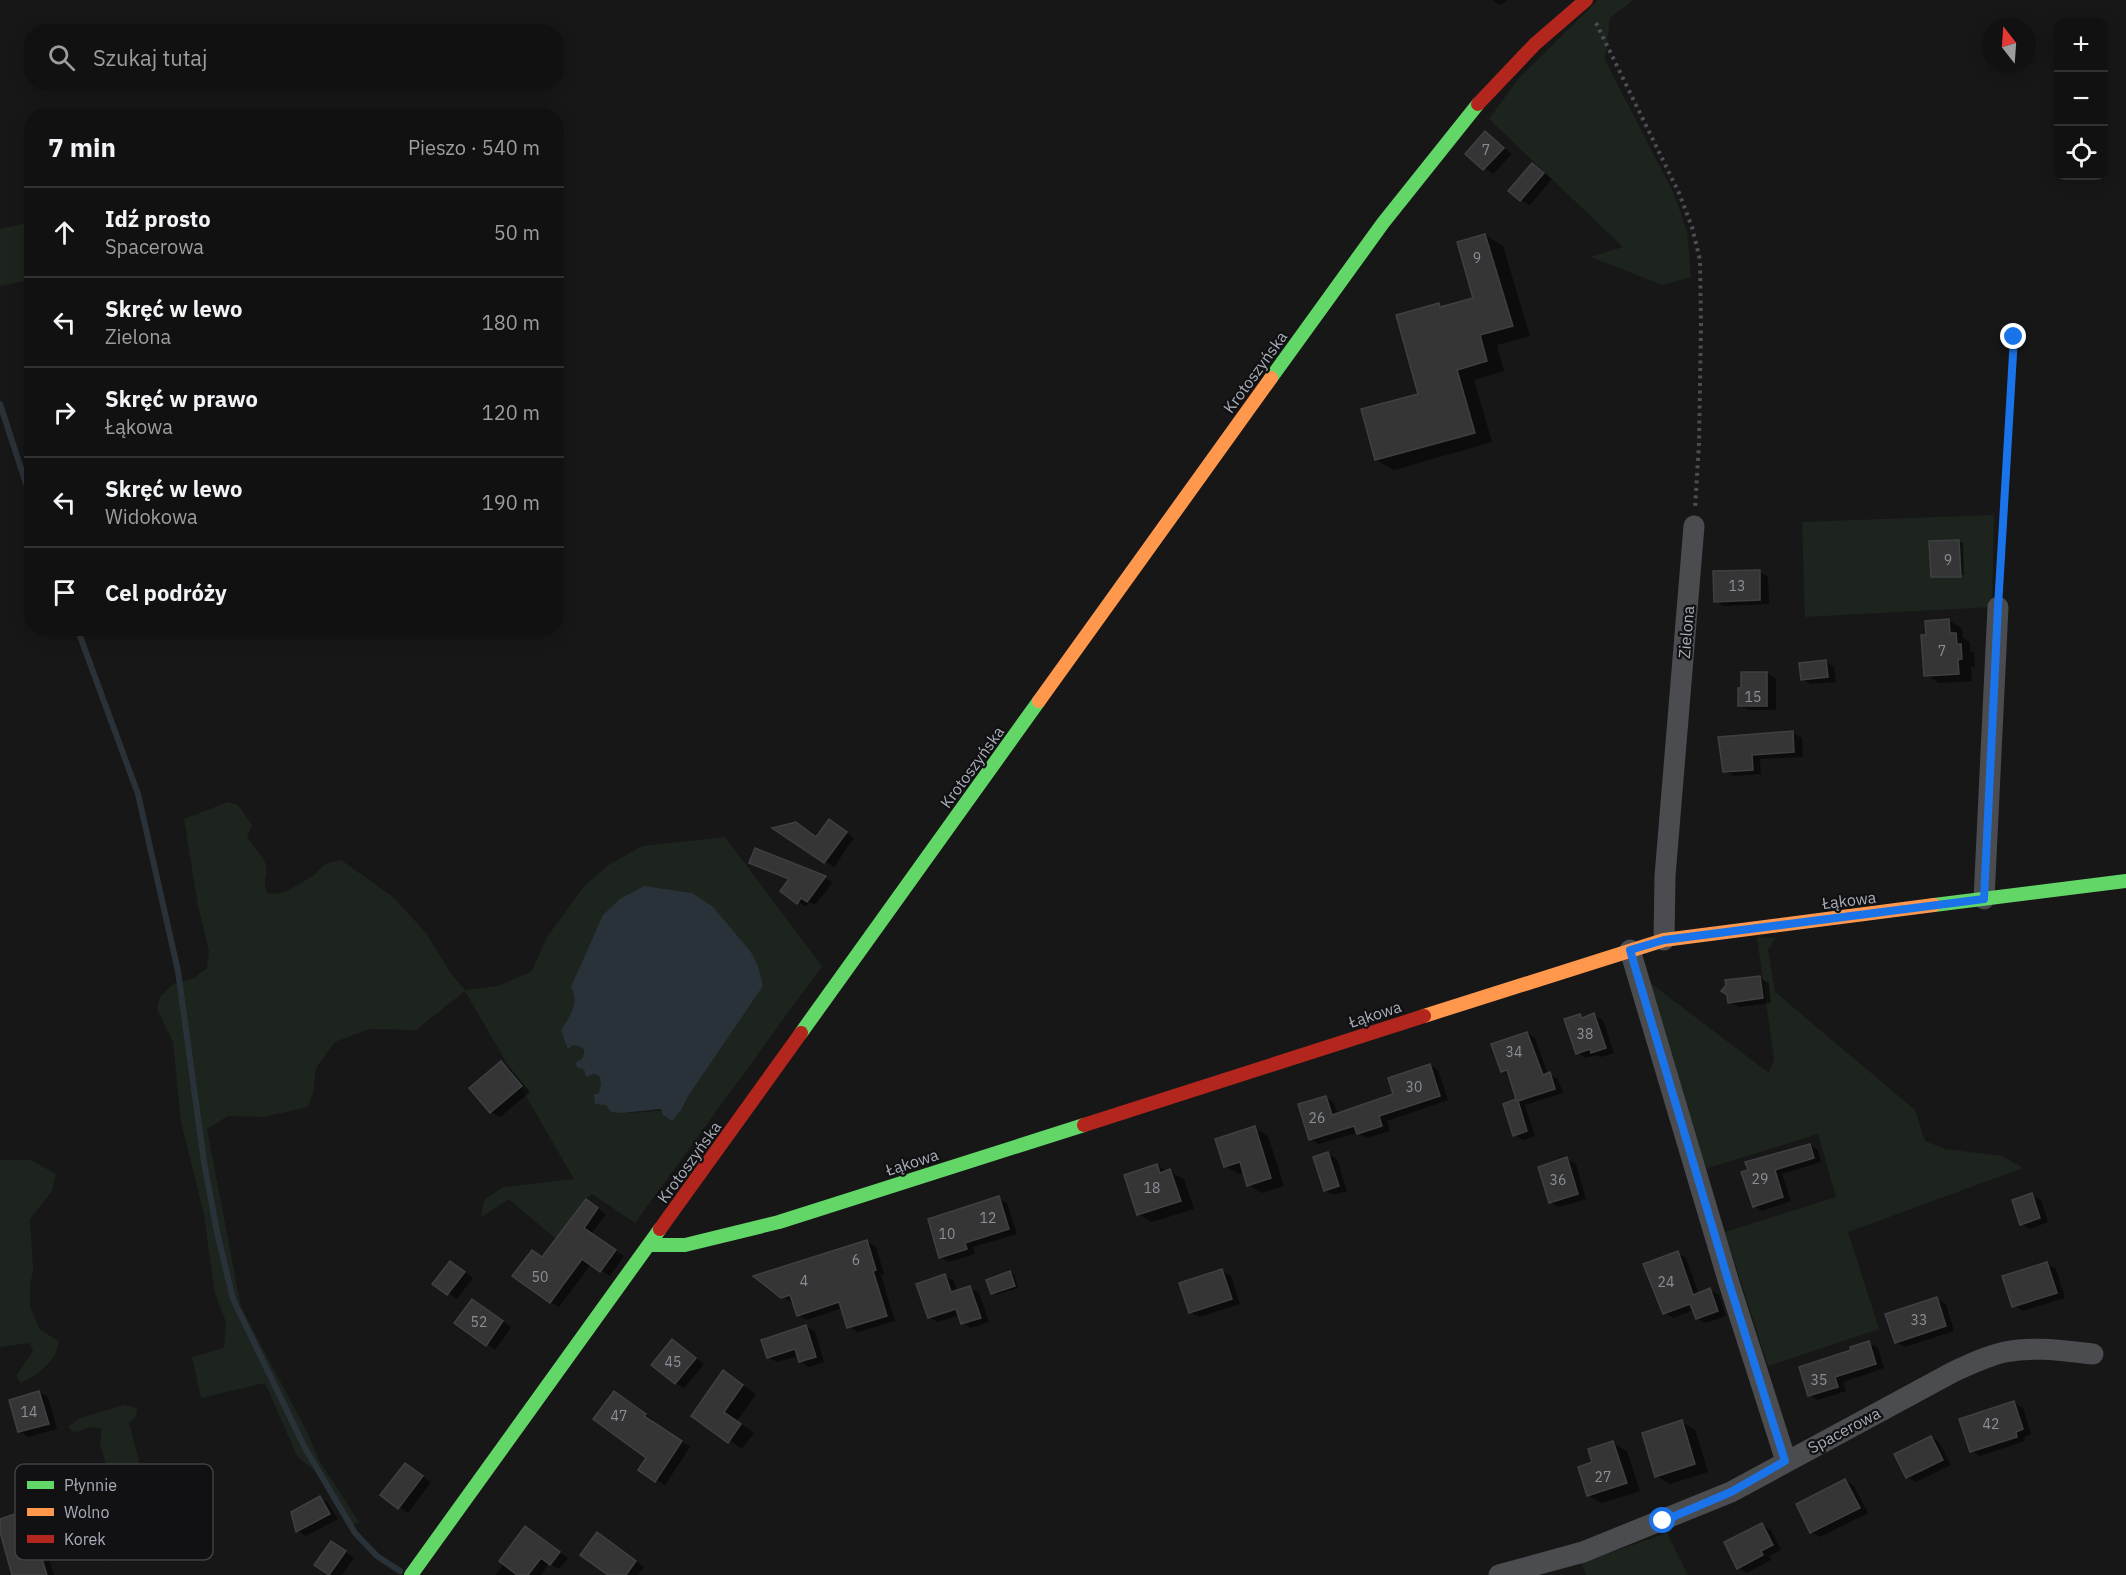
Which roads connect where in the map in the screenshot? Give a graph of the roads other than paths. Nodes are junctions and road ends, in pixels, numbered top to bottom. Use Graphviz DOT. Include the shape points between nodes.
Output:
graph roads {
  1 [pos="1585,1"];
  2 [pos="1694,526"];
  3 [pos="1998,607"];
  4 [pos="2126,881"];
  5 [pos="1984,899"];
  6 [pos="1664,940"];
  7 [pos="1630,950"];
  8 [pos="649,1245"];
  9 [pos="2093,1354"];
  10 [pos="1785,1461"];
  11 [pos="411,1575"];
  12 [pos="1499,1575"];
  1 -- 8 [label="street, Krotoszyńska" via="1535,44 1479,102 1383,223"];
  2 -- 6 [label="street, Zielona" via="1665,876"];
  3 -- 5 [label="street"];
  4 -- 5 [label="street, Łąkowa"];
  5 -- 6 [label="street, Łąkowa"];
  6 -- 7 [label="street, Łąkowa"];
  7 -- 8 [label="street, Łąkowa" via="779,1222 685,1245"];
  7 -- 10 [label="street"];
  8 -- 11 [label="street, Krotoszyńska"];
  9 -- 10 [label="street, Spacerowa" via="2027,1349 1984,1358"];
  10 -- 12 [label="street, Spacerowa" via="1731,1492 1663,1521 1583,1552"];
}
